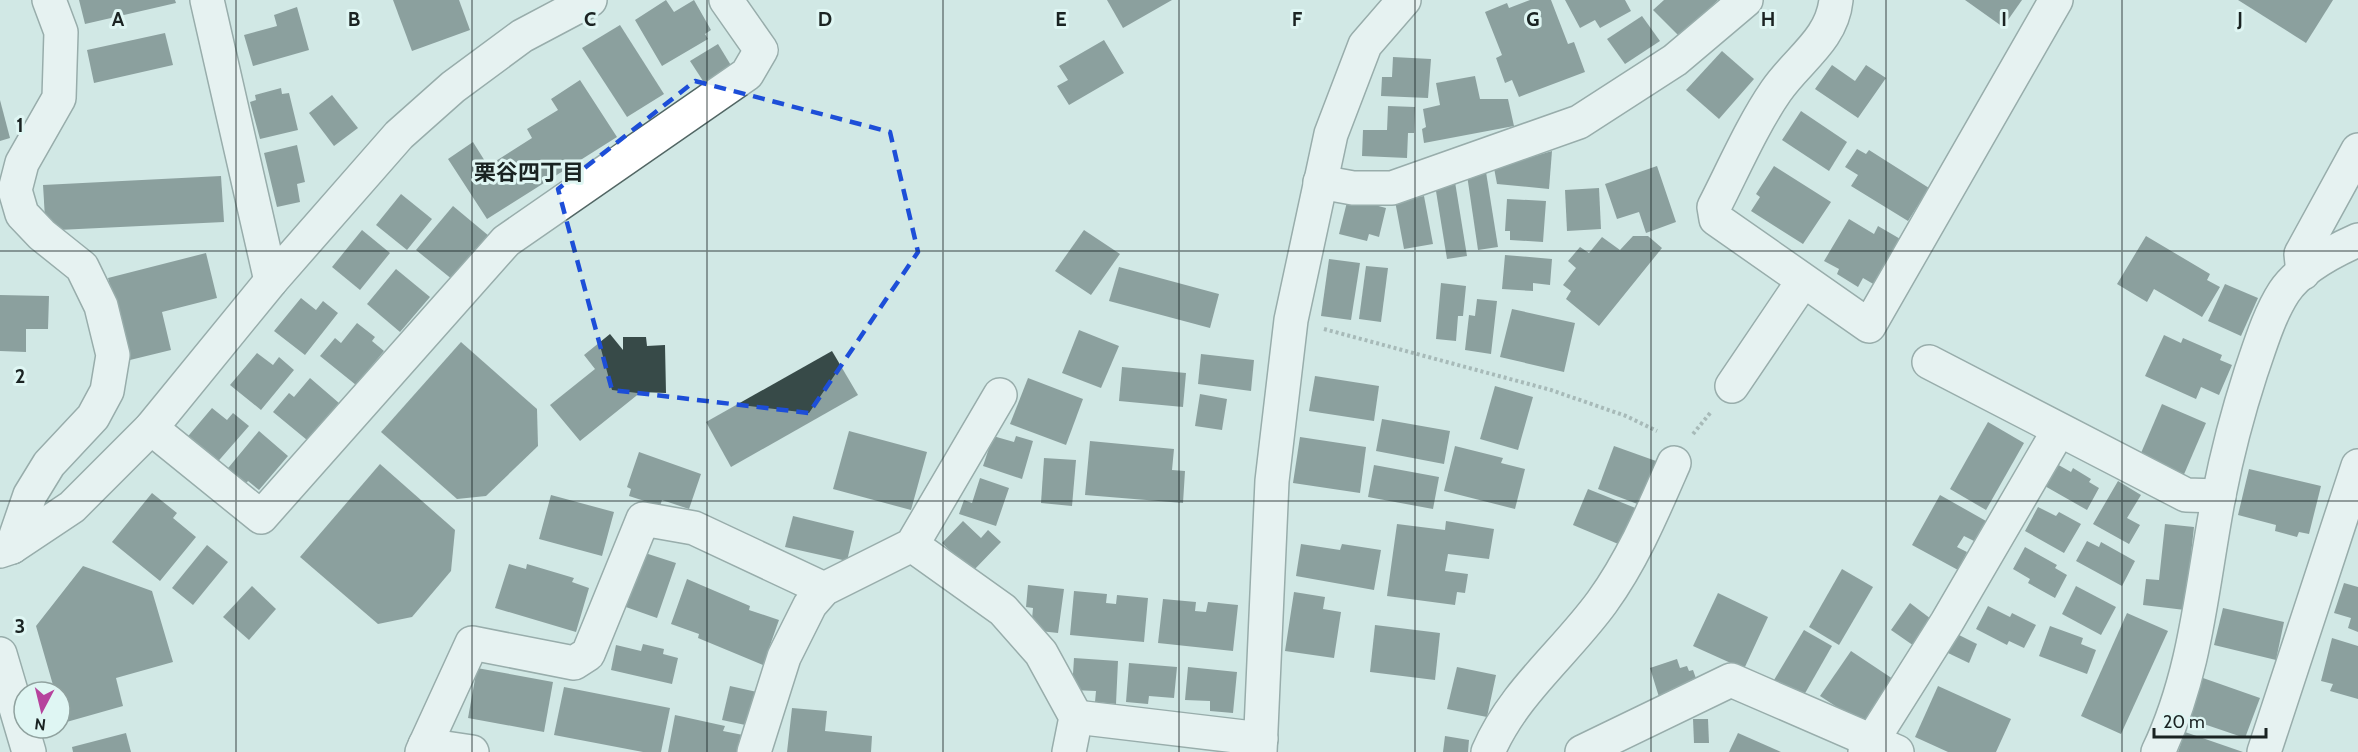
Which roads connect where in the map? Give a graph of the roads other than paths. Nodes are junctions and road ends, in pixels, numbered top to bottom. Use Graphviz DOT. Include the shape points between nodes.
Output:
graph roads {
  1 [pos="49,0"];
  2 [pos="207,0"];
  3 [pos="591,0"];
  4 [pos="726,0"];
  5 [pos="1404,0"];
  6 [pos="1746,0"];
  7 [pos="1836,0"];
  8 [pos="2056,0"];
  9 [pos="2358,150"];
  10 [pos="1320,182"];
  11 [pos="2358,240"];
  12 [pos="2303,273"];
  13 [pos="271,281"];
  14 [pos="1803,281"];
  15 [pos="1929,362"];
  16 [pos="1732,386"];
  17 [pos="1000,395"];
  18 [pos="151,428"];
  19 [pos="2059,430"];
  20 [pos="1674,463"];
  21 [pos="2358,466"];
  22 [pos="2219,496"];
  23 [pos="912,545"];
  24 [pos="6,549"];
  25 [pos="824,589"];
  26 [pos="0,654"];
  27 [pos="1076,717"];
  28 [pos="1261,745"];
  29 [pos="424,748"];
  30 [pos="1878,748"];
  31 [pos="29,752"];
  32 [pos="472,752"];
  33 [pos="754,752"];
  34 [pos="1070,752"];
  35 [pos="1488,752"];
  36 [pos="1582,752"];
  37 [pos="2158,752"];
  38 [pos="2264,752"];
  1 -- 24 [label="street" via="61,32 59,98 22,163 15,190 22,214 82,267 101,306 113,355 107,391 93,417 49,464"];
  2 -- 13 [label="street"];
  3 -- 13 [label="street" via="522,36 453,87 399,135"];
  4 -- 18 [label="street" via="761,50 747,74 506,242 261,517"];
  5 -- 10 [label="street" via="1365,45 1331,134"];
  6 -- 10 [label="street" via="1675,60 1579,122 1392,188 1353,188"];
  7 -- 14 [label="street" via="1827,32 1776,92 1714,207 1716,219"];
  8 -- 14 [label="street" via="1869,326"];
  9 -- 12 [label="street" via="2301,254"];
  10 -- 28 [label="street" via="1292,320 1272,481"];
  11 -- 12 [label="street" via="2335,250"];
  12 -- 22 [label="street" via="2284,292 2259,347 2238,410"];
  13 -- 18 [label="street"];
  14 -- 16 [label="street"];
  15 -- 19 [label="street"];
  17 -- 23 [label="street"];
  18 -- 24 [label="street" via="72,507"];
  19 -- 22 [label="street" via="2187,495"];
  19 -- 30 [label="street"];
  20 -- 35 [label="street" via="1637,547 1607,594 1499,727"];
  21 -- 38 [label="street"];
  22 -- 37 [label="street" via="2197,637"];
  23 -- 25 [label="street"];
  23 -- 27 [label="street" via="1004,610 1041,652"];
  25 -- 29 [label="street" via="694,528 643,519 588,654 574,663 472,643"];
  25 -- 33 [label="street" via="810,605 784,657"];
  26 -- 31 [label="street"];
  27 -- 28 [label="street"];
  27 -- 34 [label="street"];
  29 -- 32 [label="street"];
  30 -- 36 [label="street" via="1731,680"];
}
